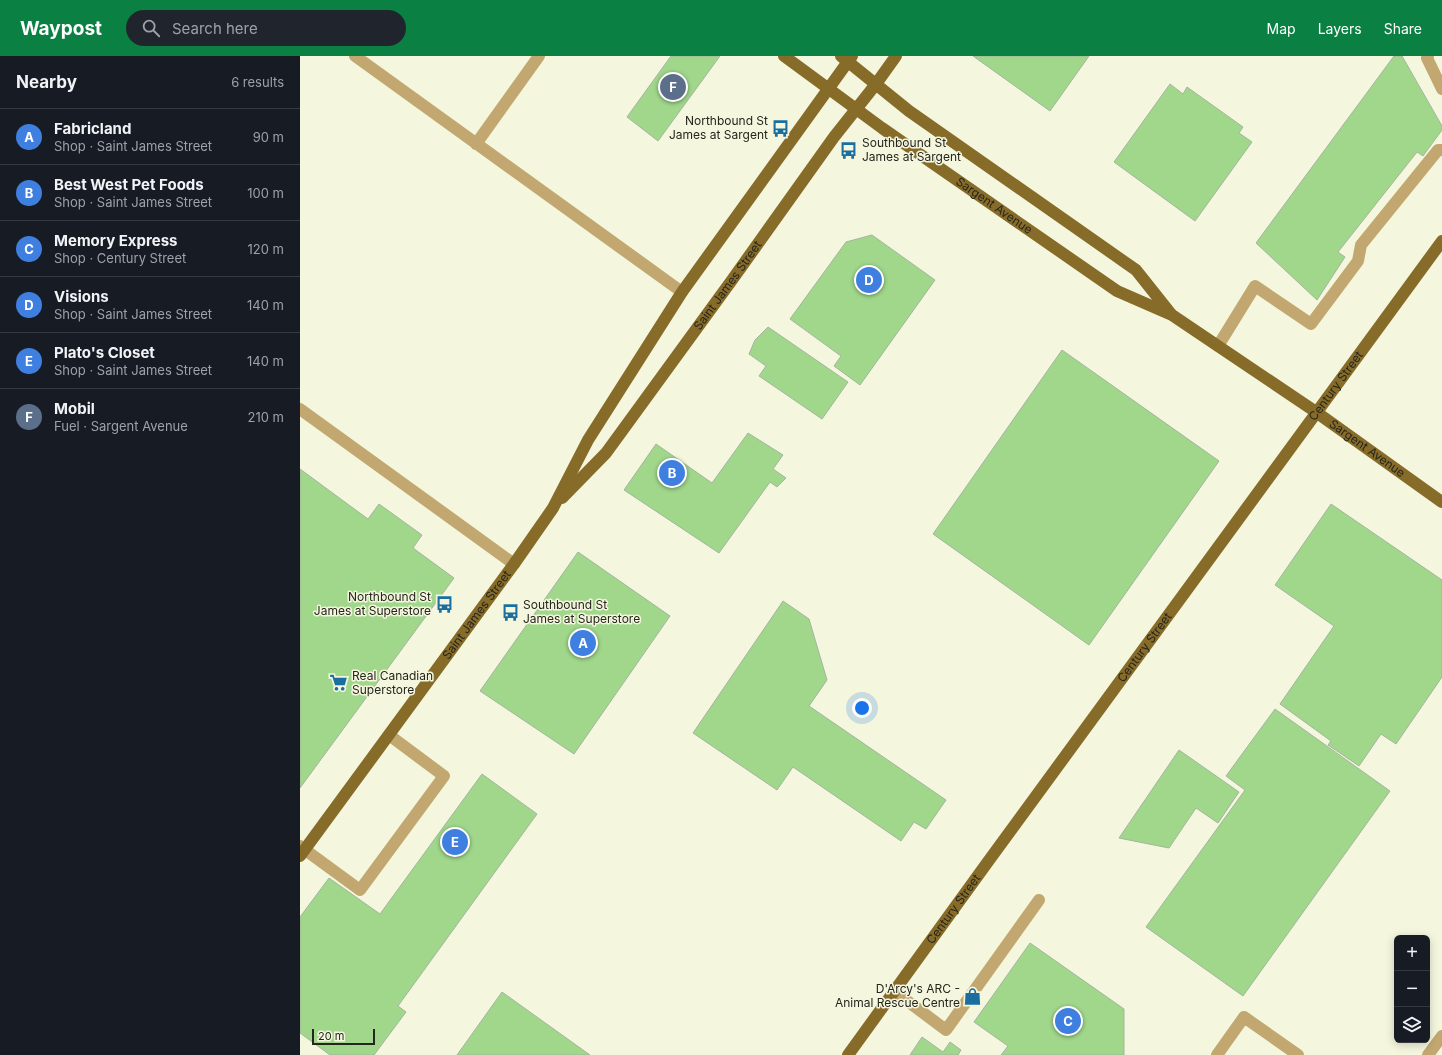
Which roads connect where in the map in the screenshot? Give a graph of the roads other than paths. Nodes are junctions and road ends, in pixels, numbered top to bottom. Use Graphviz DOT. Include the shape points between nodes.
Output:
graph roads {
  1 [pos="355,56"];
  2 [pos="539,56"];
  3 [pos="784,56"];
  4 [pos="896,56"];
  5 [pos="1428,56"];
  6 [pos="847,58"];
  7 [pos="876,84"];
  8 [pos="828,88"];
  9 [pos="1442,89"];
  10 [pos="856,109"];
  11 [pos="476,144"];
  12 [pos="1442,150"];
  13 [pos="1442,241"];
  14 [pos="682,292"];
  15 [pos="1172,315"];
  16 [pos="1218,346"];
  17 [pos="300,409"];
  18 [pos="1316,412"];
  19 [pos="1442,502"];
  20 [pos="553,508"];
  21 [pos="514,564"];
  22 [pos="389,735"];
  23 [pos="302,850"];
  24 [pos="1039,900"];
  25 [pos="894,991"];
  26 [pos="1442,1036"];
  27 [pos="848,1055"];
  28 [pos="1217,1055"];
  29 [pos="1298,1055"];
  30 [pos="1428,1055"];
  1 -- 11 [label="street"];
  2 -- 11 [label="street"];
  3 -- 8 [label="main road, Sargent Avenue"];
  4 -- 7 [label="main road, Saint James Street"];
  5 -- 9 [label="street" via="1426,58"];
  6 -- 7 [label="main road, Sargent Avenue"];
  6 -- 8 [label="main road, Saint James Street"];
  7 -- 10 [label="main road, Saint James Street"];
  7 -- 15 [label="main road, Sargent Avenue" via="909,111 1136,270"];
  8 -- 10 [label="main road, Sargent Avenue"];
  8 -- 14 [label="main road, Saint James Street"];
  10 -- 15 [label="main road, Sargent Avenue" via="1117,291"];
  10 -- 20 [label="main road, Saint James Street" via="606,453"];
  11 -- 14 [label="street"];
  12 -- 16 [label="street" via="1438,150 1361,244 1358,261 1311,324 1255,286"];
  13 -- 18 [label="main road, Century Street"];
  14 -- 20 [label="main road, Saint James Street" via="588,440"];
  15 -- 16 [label="main road, Sargent Avenue"];
  16 -- 18 [label="main road, Sargent Avenue"];
  17 -- 21 [label="street"];
  18 -- 19 [label="main road, Sargent Avenue"];
  18 -- 25 [label="main road, Century Street"];
  20 -- 21 [label="main road, Saint James Street"];
  21 -- 22 [label="main road, Saint James Street"];
  22 -- 23 [label="main road, Saint James Street"];
  22 -- 23 [label="street" via="444,776 360,890"];
  24 -- 25 [label="street" via="946,1030"];
  25 -- 27 [label="main road, Century Street"];
  26 -- 30 [label="street"];
  28 -- 29 [label="street" via="1244,1017"];
}
